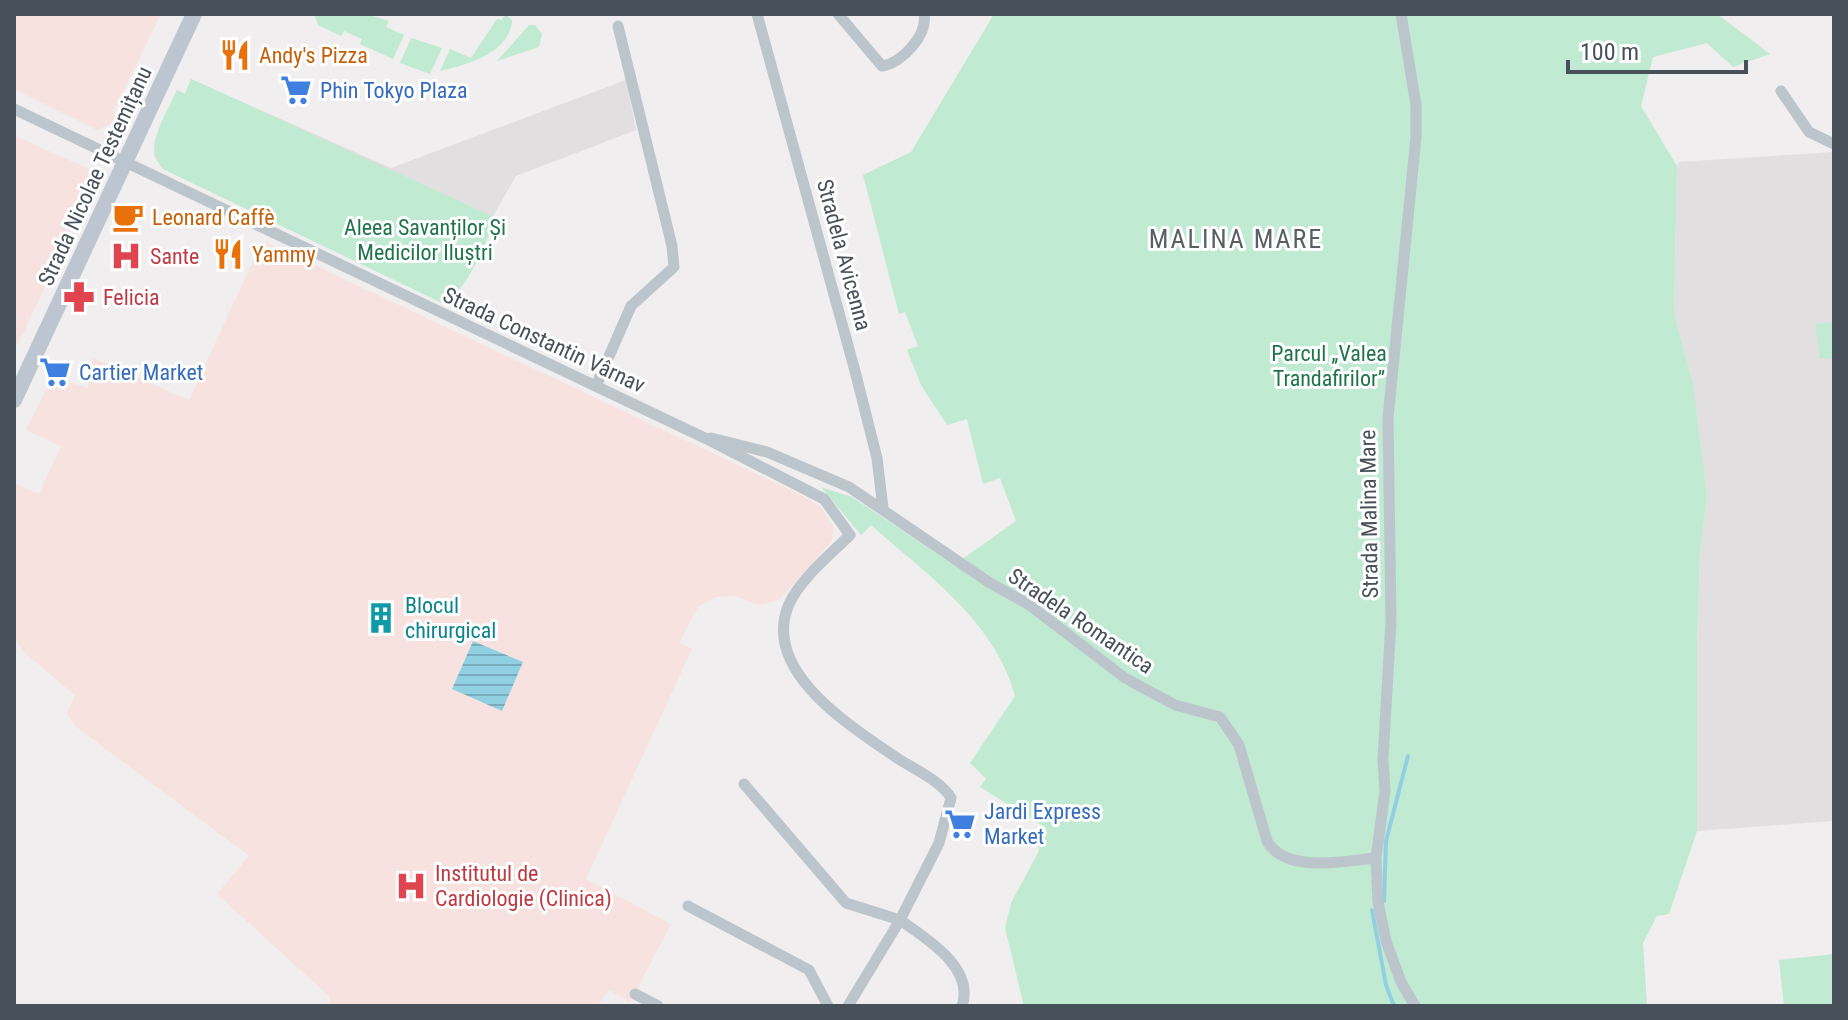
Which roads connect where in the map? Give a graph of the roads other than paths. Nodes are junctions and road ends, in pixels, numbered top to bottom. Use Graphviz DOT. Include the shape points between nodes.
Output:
graph roads {
  1 [pos="194,14"];
  2 [pos="757,14"];
  3 [pos="838,14"];
  4 [pos="924,14"];
  5 [pos="1401,14"];
  6 [pos="618,26"];
  7 [pos="1781,91"];
  8 [pos="14,109"];
  9 [pos="1834,144"];
  10 [pos="124,163"];
  11 [pos="596,386"];
  12 [pos="14,400"];
  13 [pos="703,437"];
  14 [pos="883,508"];
  15 [pos="744,784"];
  16 [pos="1376,858"];
  17 [pos="688,906"];
  18 [pos="900,920"];
  19 [pos="635,994"];
  20 [pos="658,1006"];
  21 [pos="828,1006"];
  22 [pos="848,1006"];
  23 [pos="962,1006"];
  24 [pos="1415,1006"];
  1 -- 10 [label="main road, Strada Nicolae Testemițanu"];
  2 -- 14 [label="street, Stradela Avicenna" via="859,385"];
  3 -- 4 [label="street" via="882,66 902,56 919,37"];
  5 -- 16 [label="street, Strada Malina Mare" via="1416,137 1388,418 1391,621 1385,791"];
  6 -- 11 [label="street" via="674,267 631,306"];
  7 -- 9 [label="street" via="1809,132"];
  8 -- 10 [label="street, Strada Constantin Vârnav"];
  10 -- 11 [label="street, Strada Constantin Vârnav"];
  10 -- 12 [label="main road, Strada Nicolae Testemițanu"];
  11 -- 13 [label="street, Strada Constantin Vârnav"];
  13 -- 14 [label="street, Stradela Romantica" via="779,456"];
  13 -- 18 [label="street, Strada Constantin Vârnav" via="824,499 850,535 790,601 785,632 797,674 818,697 951,798 939,843"];
  14 -- 16 [label="street, Stradela Romantica" via="1028,604 1125,678 1175,705 1220,717 1239,745 1267,841 1276,853 1295,860"];
  15 -- 18 [label="street" via="846,903"];
  16 -- 24 [label="street, Strada Malina Mare" via="1386,941"];
  17 -- 21 [label="street" via="809,970"];
  18 -- 22 [label="street"];
  18 -- 23 [label="street" via="955,965 962,976"];
  19 -- 20 [label="street"];
}
